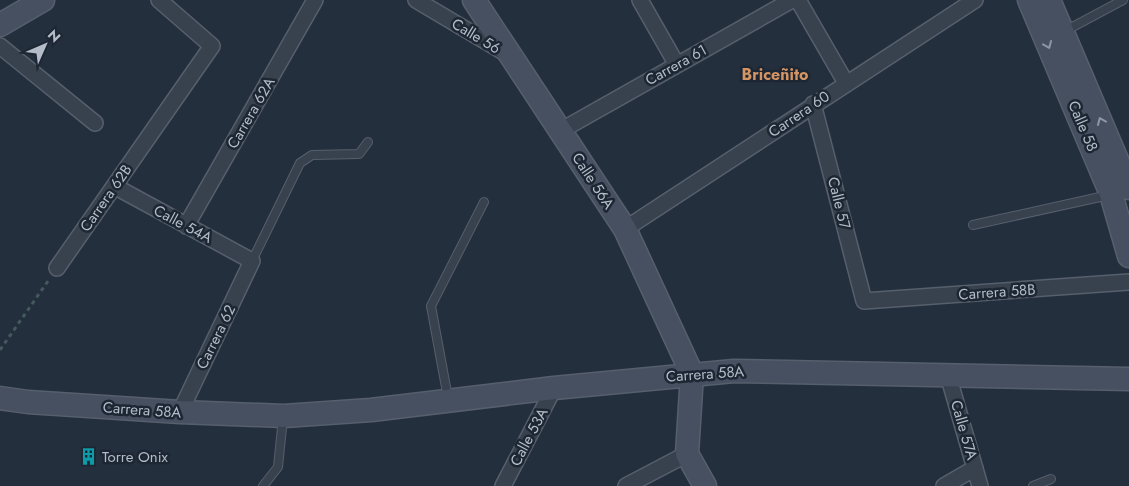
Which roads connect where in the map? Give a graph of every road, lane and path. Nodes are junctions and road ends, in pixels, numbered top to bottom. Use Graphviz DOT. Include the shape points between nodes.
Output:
graph roads {
  1 [pos="43,0"];
  2 [pos="159,0"];
  3 [pos="315,0"];
  4 [pos="416,0"];
  5 [pos="474,0"];
  6 [pos="640,0"];
  7 [pos="792,0"];
  8 [pos="798,0"];
  9 [pos="975,0"];
  10 [pos="1030,0"];
  11 [pos="1049,0"];
  12 [pos="1123,0"];
  13 [pos="0,25"];
  14 [pos="1063,32"];
  15 [pos="0,46"];
  16 [pos="511,56"];
  17 [pos="677,65"];
  18 [pos="846,83"];
  19 [pos="813,104"];
  20 [pos="95,123"];
  21 [pos="560,131"];
  22 [pos="368,142"];
  23 [pos="114,186"];
  24 [pos="1125,190"];
  25 [pos="484,202"];
  26 [pos="973,225"];
  27 [pos="186,226"];
  28 [pos="625,229"];
  29 [pos="1129,256"];
  30 [pos="252,261"];
  31 [pos="57,268"];
  32 [pos="1129,282"];
  33 [pos="864,301"];
  34 [pos="0,350"];
  35 [pos="692,374"];
  36 [pos="948,375"];
  37 [pos="1129,379"];
  38 [pos="554,388"];
  39 [pos="0,398"];
  40 [pos="448,401"];
  41 [pos="180,412"];
  42 [pos="284,416"];
  43 [pos="687,454"];
  44 [pos="975,468"];
  45 [pos="1051,479"];
  46 [pos="263,486"];
  47 [pos="503,486"];
  48 [pos="626,486"];
  49 [pos="705,486"];
  50 [pos="944,486"];
  51 [pos="980,486"];
  52 [pos="1033,486"];
  1 -- 13 [label="street"];
  2 -- 23 [label="street, Carrera 62B" via="212,46"];
  3 -- 27 [label="street, Carrera 62A"];
  4 -- 16 [label="street, Calle 56"];
  5 -- 16 [label="street, Calle 56A"];
  6 -- 17 [label="street"];
  7 -- 17 [label="street, Carrera 61"];
  8 -- 18 [label="street"];
  9 -- 18 [label="street, Carrera 60"];
  10 -- 24 [label="street, Calle 58, one-way"];
  11 -- 14 [label="street, Calle 58"];
  12 -- 14 [label="lane"];
  24 -- 14 [label="street, Calle 58, one-way"];
  15 -- 20 [label="street"];
  16 -- 21 [label="street, Calle 56A"];
  17 -- 21 [label="street, Carrera 61"];
  18 -- 19 [label="street, Carrera 60"];
  19 -- 28 [label="street, Carrera 60"];
  19 -- 33 [label="street, Calle 57"];
  21 -- 28 [label="street, Calle 56A"];
  22 -- 30 [label="lane" via="359,154 312,156 300,163"];
  23 -- 27 [label="street, Calle 54A"];
  23 -- 31 [label="street, Carrera 62B"];
  24 -- 26 [label="lane"];
  24 -- 29 [label="street, Calle 58"];
  25 -- 40 [label="lane" via="431,306"];
  27 -- 30 [label="street, Calle 54A"];
  28 -- 35 [label="street, Calle 56A"];
  30 -- 41 [label="street, Carrera 62"];
  31 -- 34 [label="path"];
  32 -- 33 [label="street, Carrera 58B"];
  35 -- 36 [label="street, Carrera 58A" via="759,371"];
  35 -- 38 [label="street, Carrera 58A"];
  35 -- 43 [label="street"];
  36 -- 37 [label="street, Carrera 58A"];
  36 -- 44 [label="street, Calle 57A"];
  38 -- 40 [label="street, Carrera 58A"];
  38 -- 47 [label="street, Calle 53A"];
  39 -- 41 [label="street, Carrera 58A"];
  40 -- 42 [label="street, Carrera 58A"];
  41 -- 42 [label="street, Carrera 58A"];
  42 -- 46 [label="lane" via="278,467"];
  43 -- 48 [label="street"];
  43 -- 49 [label="street"];
  44 -- 50 [label="street"];
  44 -- 51 [label="street, Calle 57A"];
  45 -- 52 [label="lane"];
}
